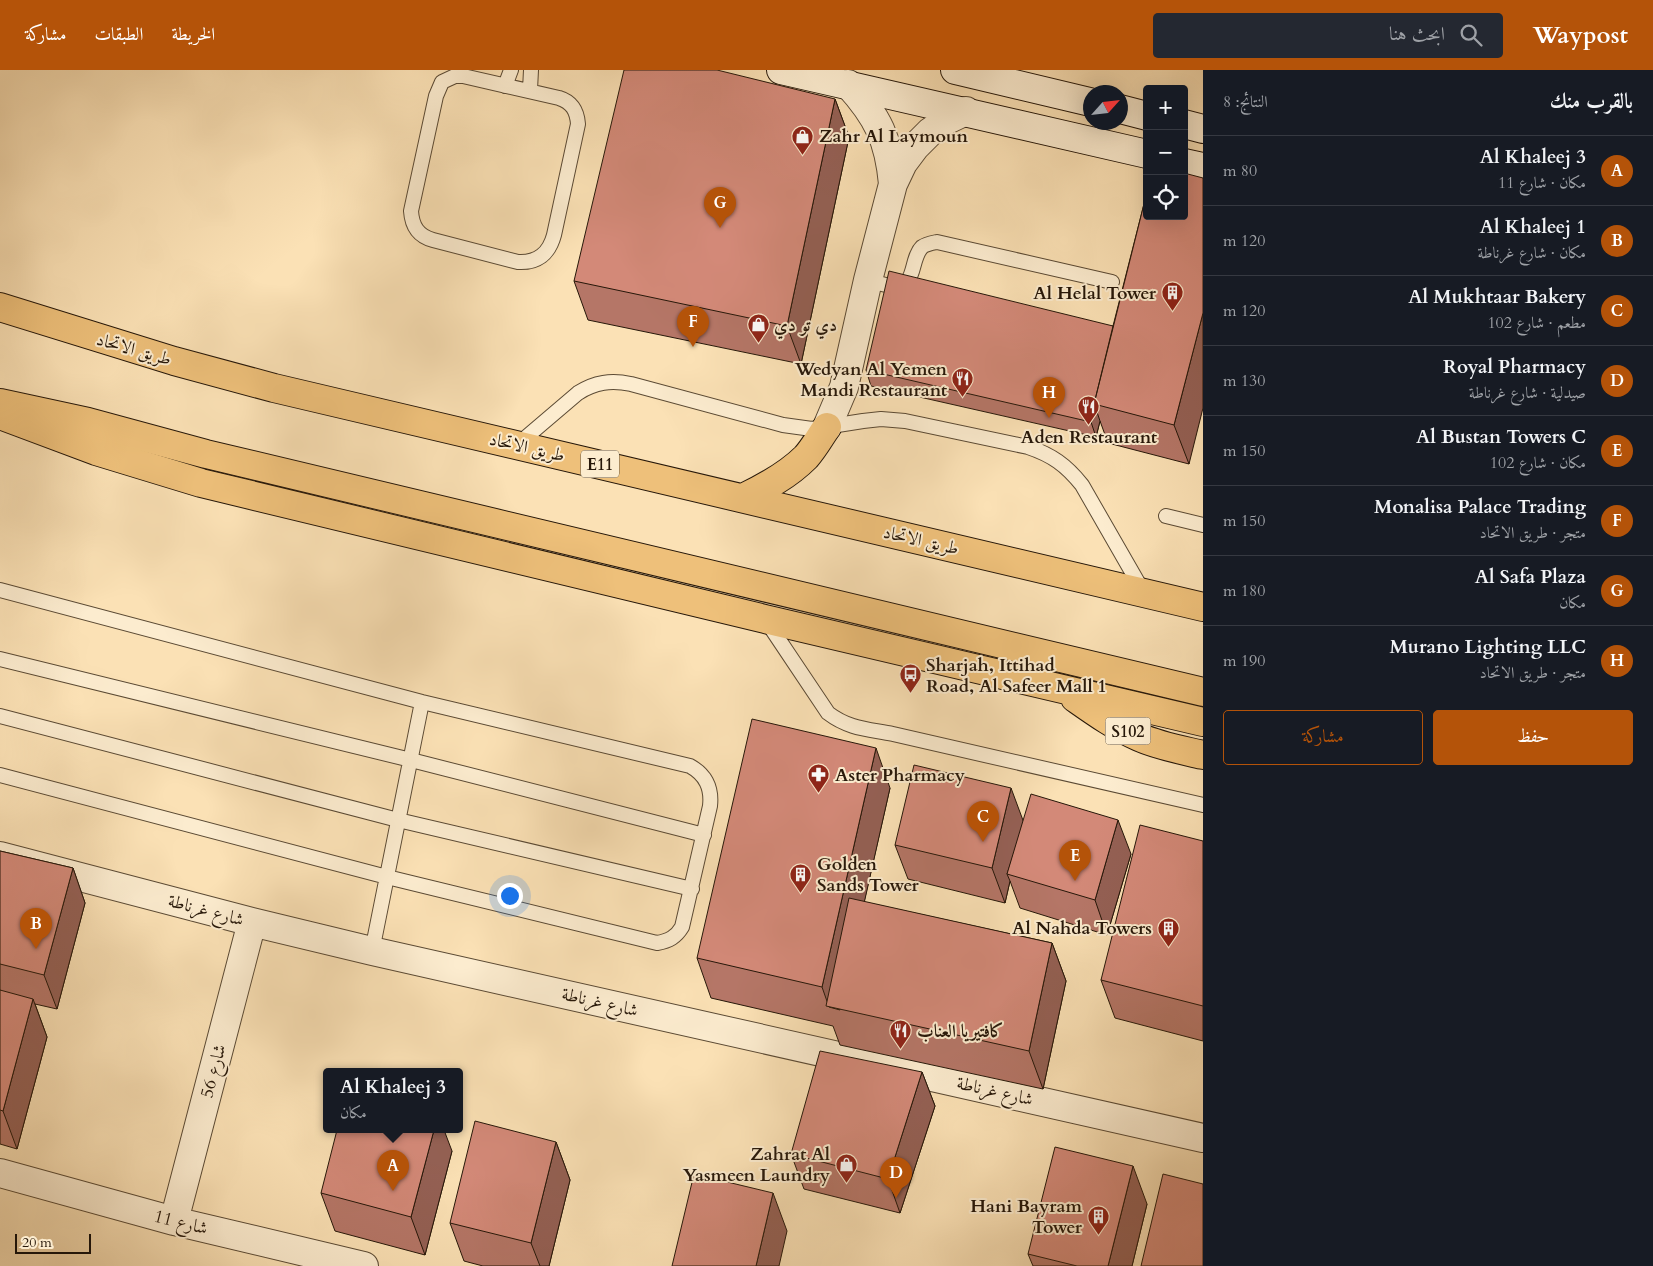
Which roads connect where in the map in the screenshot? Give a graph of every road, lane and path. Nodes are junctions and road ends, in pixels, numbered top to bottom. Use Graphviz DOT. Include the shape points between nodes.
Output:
graph roads {
  1 [pos="511,70"];
  2 [pos="531,70"];
  3 [pos="781,70"];
  4 [pos="955,70"];
  5 [pos="848,84"];
  6 [pos="505,86"];
  7 [pos="530,90"];
  8 [pos="1083,100"];
  9 [pos="966,111"];
  10 [pos="1128,111"];
  11 [pos="1143,115"];
  12 [pos="1188,125"];
  13 [pos="1203,129"];
  14 [pos="1143,153"];
  15 [pos="1188,164"];
  16 [pos="1203,167"];
  17 [pos="893,184"];
  18 [pos="868,280"];
  19 [pos="1112,282"];
  20 [pos="0,307"];
  21 [pos="0,403"];
  22 [pos="0,415"];
  23 [pos="827,427"];
  24 [pos="516,445"];
  25 [pos="743,498"];
  26 [pos="1166,516"];
  27 [pos="1203,525"];
  28 [pos="0,590"];
  29 [pos="1145,593"];
  30 [pos="1203,607"];
  31 [pos="765,619"];
  32 [pos="0,659"];
  33 [pos="1061,689"];
  34 [pos="1203,692"];
  35 [pos="422,702"];
  36 [pos="0,716"];
  37 [pos="1203,722"];
  38 [pos="1203,755"];
  39 [pos="411,760"];
  40 [pos="0,775"];
  41 [pos="1203,805"];
  42 [pos="398,820"];
  43 [pos="704,835"];
  44 [pos="0,856"];
  45 [pos="387,877"];
  46 [pos="692,889"];
  47 [pos="252,922"];
  48 [pos="372,951"];
  49 [pos="1203,1138"];
  50 [pos="0,1172"];
  51 [pos="174,1221"];
  52 [pos="364,1266"];
  1 -- 6 [label="lane"];
  2 -- 7 [label="lane"];
  3 -- 5 [label="street"];
  4 -- 8 [label="street"];
  5 -- 9 [label="street"];
  5 -- 17 [label="street" via="867,106 885,138"];
  6 -- 7 [label="lane"];
  6 -- 7 [label="lane" via="463,76 442,82 436,96 411,219 425,238 528,263 546,254 551,246 578,124 576,110 566,100"];
  9 -- 14 [label="street"];
  9 -- 17 [label="street" via="941,124 915,146"];
  10 -- 11 [label="street"];
  12 -- 13 [label="street"];
  15 -- 16 [label="street"];
  17 -- 18 [label="street"];
  18 -- 19 [label="lane" via="889,286 905,283 923,247 937,242"];
  18 -- 23 [label="street" via="844,387"];
  20 -- 24 [label="main road, طريق الاتحاد / E11" via="238,378"];
  21 -- 34 [label="main road"];
  22 -- 31 [label="main road" via="96,452 201,483"];
  23 -- 24 [label="lane" via="812,429 769,423 631,384 609,382 598,383 578,393"];
  23 -- 25 [label="main road" via="808,455 789,472"];
  23 -- 29 [label="lane" via="881,419 905,421 1044,452 1072,472 1082,484"];
  24 -- 25 [label="main road, طريق الاتحاد / E11"];
  25 -- 29 [label="main road, طريق الاتحاد / E11"];
  26 -- 27 [label="lane"];
  28 -- 35 [label="lane"];
  29 -- 30 [label="main road, طريق الاتحاد / E11"];
  31 -- 33 [label="main road"];
  31 -- 41 [label="lane" via="828,713 839,721"];
  32 -- 39 [label="lane"];
  33 -- 37 [label="main road"];
  33 -- 38 [label="main road, S102" via="1139,737"];
  35 -- 39 [label="lane"];
  35 -- 43 [label="lane" via="690,766 710,787"];
  36 -- 42 [label="lane"];
  39 -- 42 [label="lane"];
  39 -- 43 [label="lane"];
  40 -- 45 [label="lane"];
  42 -- 45 [label="lane"];
  42 -- 46 [label="lane"];
  43 -- 46 [label="lane"];
  44 -- 47 [label="street, شارع غرناطة"];
  45 -- 46 [label="lane" via="657,943 672,939 682,927"];
  45 -- 48 [label="lane"];
  47 -- 48 [label="street, شارع غرناطة"];
  47 -- 51 [label="street, شارع 56"];
  48 -- 49 [label="street, شارع غرناطة"];
  50 -- 51 [label="street, شارع 11"];
  51 -- 52 [label="street, شارع 11"];
}
